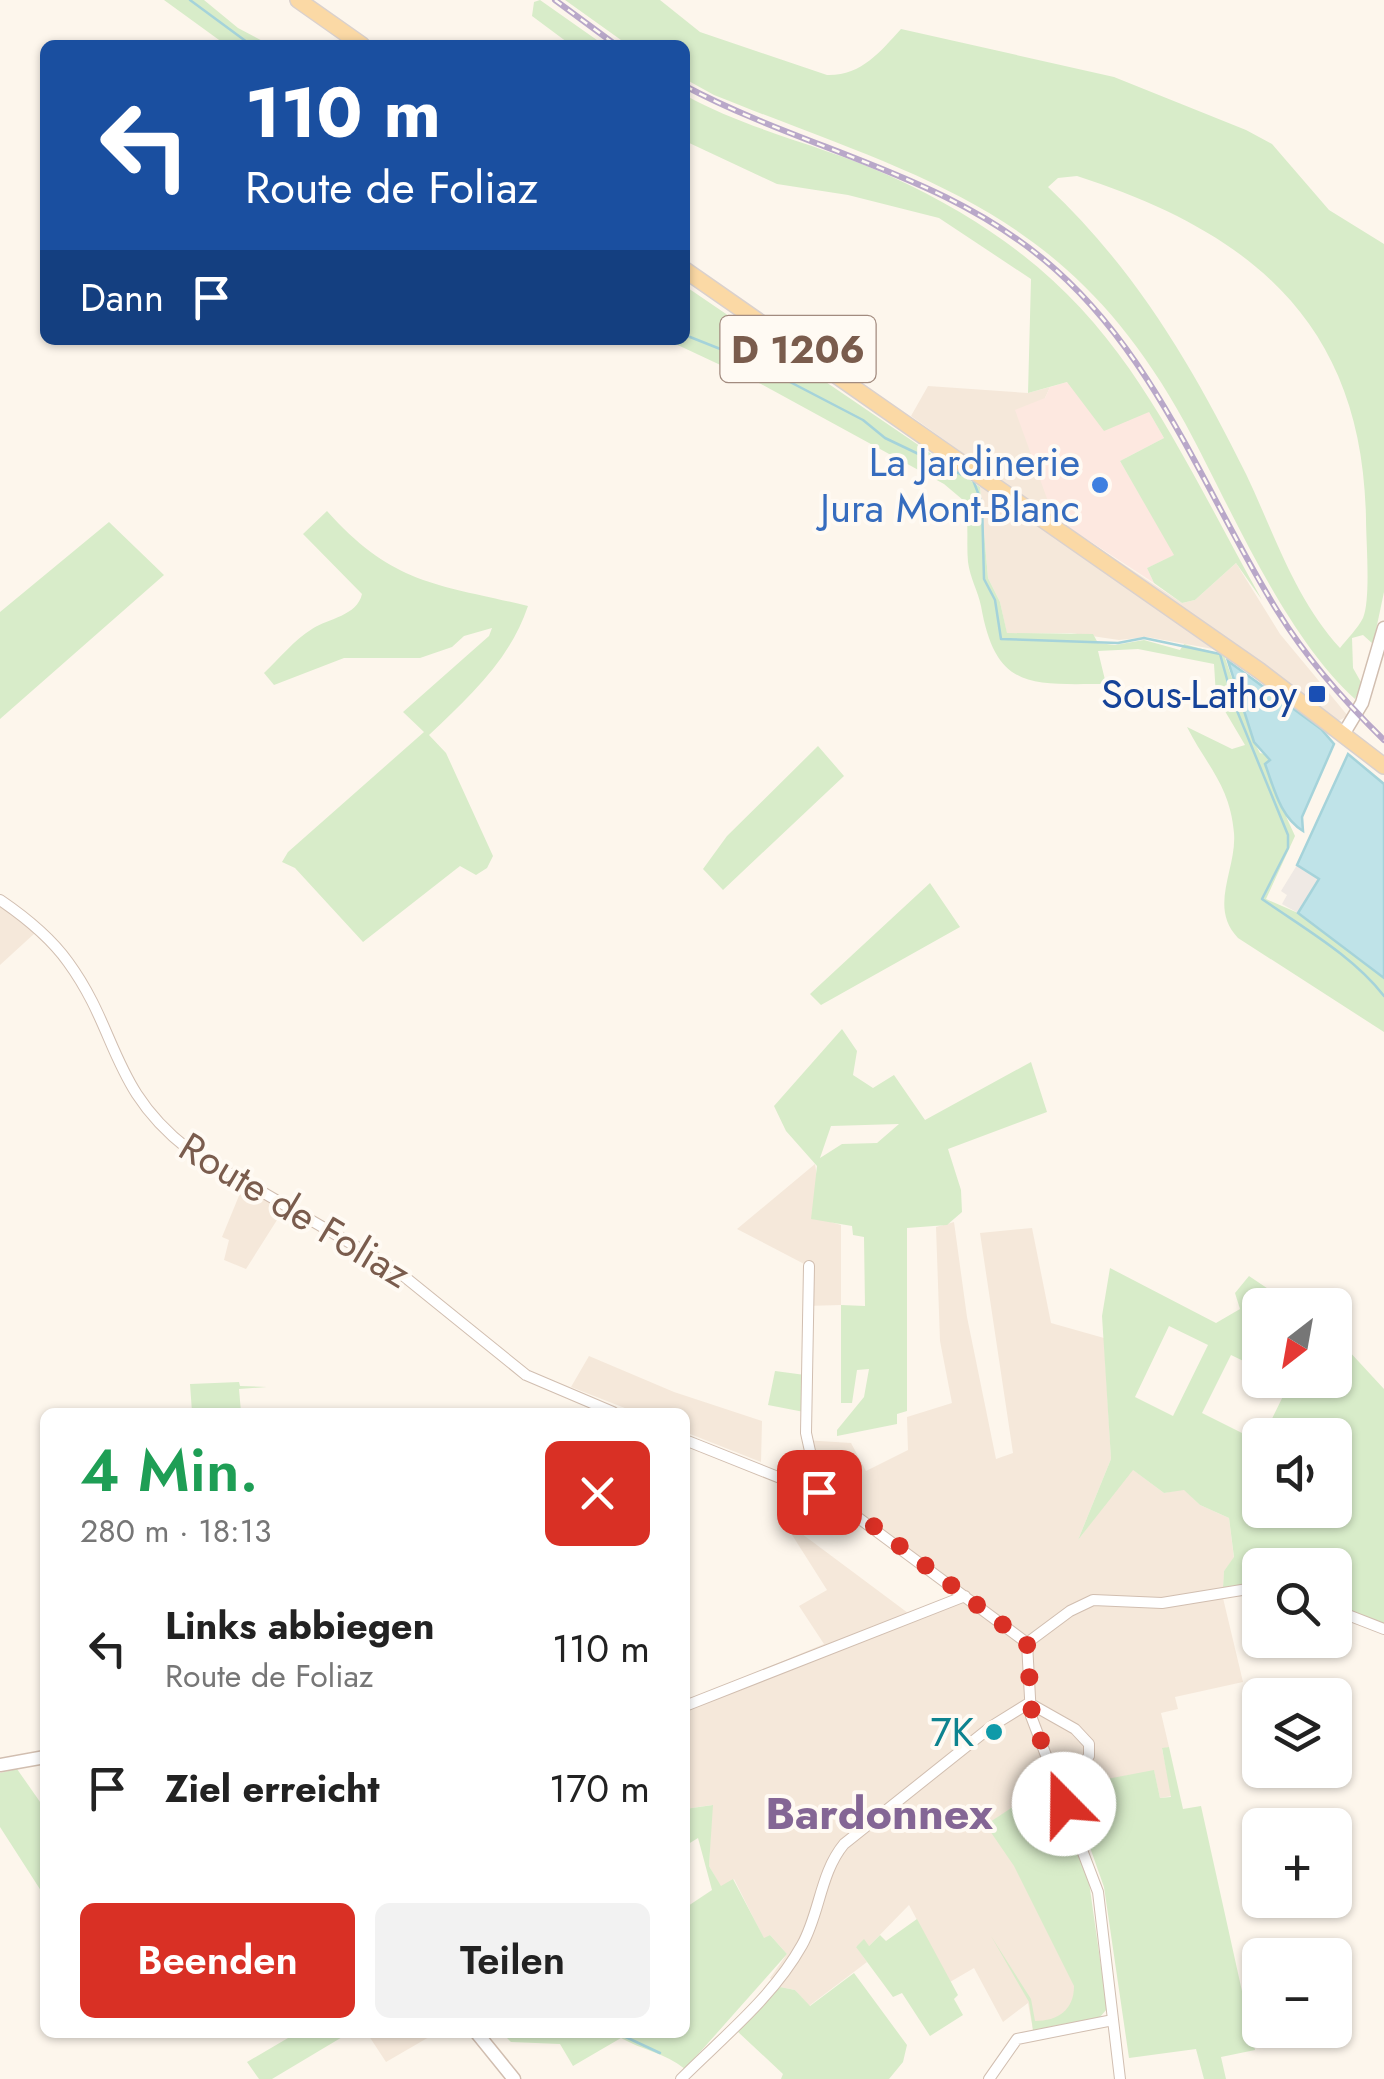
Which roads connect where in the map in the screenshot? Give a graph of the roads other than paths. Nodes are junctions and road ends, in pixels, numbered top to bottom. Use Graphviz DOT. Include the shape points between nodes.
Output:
graph roads {
  1 [pos="298,0"];
  2 [pos="355,40"];
  3 [pos="690,274"];
  4 [pos="1384,628"];
  5 [pos="1344,733"];
  6 [pos="1384,766"];
  7 [pos="0,900"];
  8 [pos="809,1266"];
  9 [pos="604,1408"];
  10 [pos="690,1442"];
  11 [pos="819,1492"];
  12 [pos="1242,1590"];
  13 [pos="965,1596"];
  14 [pos="1352,1617"];
  15 [pos="1384,1630"];
  16 [pos="1027,1643"];
  17 [pos="1030,1703"];
  18 [pos="690,1704"];
  19 [pos="40,1758"];
  20 [pos="0,1765"];
  21 [pos="1049,1767"];
  22 [pos="1113,2020"];
  23 [pos="481,2038"];
  24 [pos="514,2079"];
  25 [pos="682,2079"];
  26 [pos="989,2079"];
  27 [pos="1120,2079"];
  1 -- 2 [label="main road"];
  3 -- 5 [label="main road, D 1206"];
  4 -- 5 [label="street" via="1362,703"];
  5 -- 6 [label="main road, D 1206"];
  7 -- 9 [label="street, Route de Foliaz" via="68,962 126,1081 165,1130 396,1268 526,1376"];
  8 -- 11 [label="street" via="806,1432"];
  10 -- 11 [label="street"];
  11 -- 13 [label="street"];
  12 -- 16 [label="street" via="1162,1603 1102,1598 1070,1611"];
  13 -- 16 [label="street"];
  13 -- 18 [label="street"];
  14 -- 15 [label="street"];
  16 -- 17 [label="street"];
  17 -- 21 [label="street"];
  17 -- 21 [label="street" via="1076,1728 1089,1744 1079,1768"];
  17 -- 25 [label="street" via="844,1844 793,1960"];
  19 -- 20 [label="street"];
  21 -- 22 [label="street" via="1094,1873"];
  22 -- 26 [label="street" via="1017,2039"];
  22 -- 27 [label="street"];
  23 -- 24 [label="street"];
}
